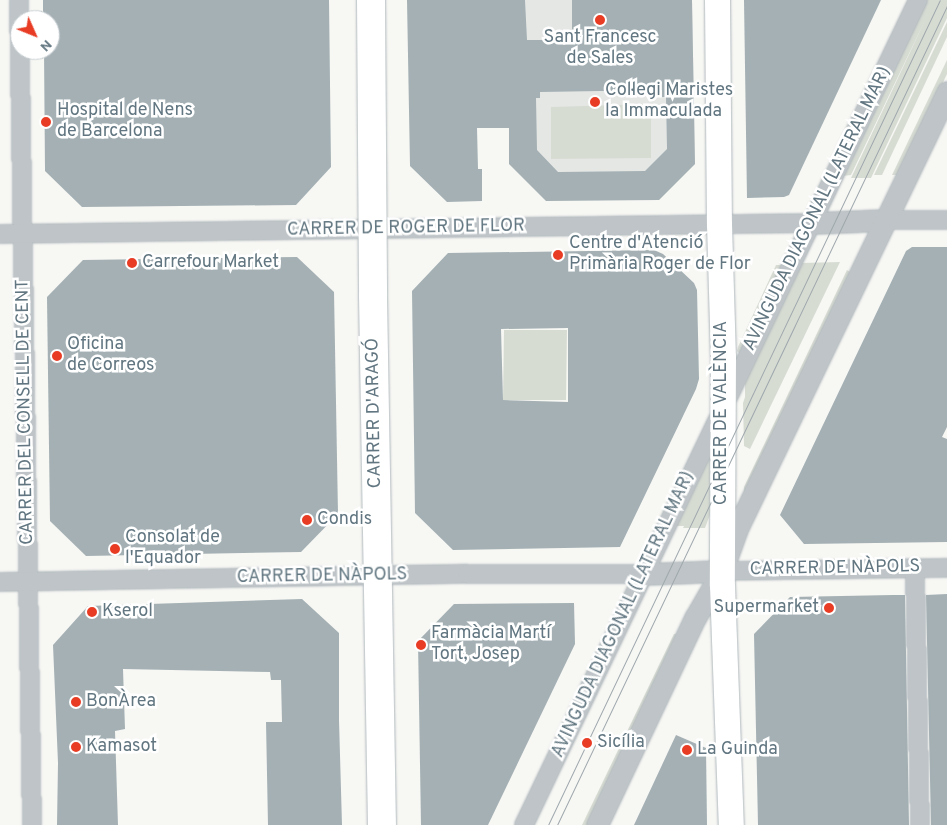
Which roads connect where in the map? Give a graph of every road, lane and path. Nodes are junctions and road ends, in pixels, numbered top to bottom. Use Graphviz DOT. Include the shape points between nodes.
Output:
graph roads {
  1 [pos="19,0"];
  2 [pos="371,0"];
  3 [pos="717,0"];
  4 [pos="918,0"];
  5 [pos="947,92"];
  6 [pos="886,220"];
  7 [pos="947,220"];
  8 [pos="812,223"];
  9 [pos="719,224"];
  10 [pos="372,228"];
  11 [pos="0,234"];
  12 [pos="24,234"];
  13 [pos="723,407"];
  14 [pos="915,568"];
  15 [pos="947,568"];
  16 [pos="722,571"];
  17 [pos="643,574"];
  18 [pos="377,575"];
  19 [pos="0,582"];
  20 [pos="29,582"];
  21 [pos="32,825"];
  22 [pos="382,825"];
  23 [pos="524,825"];
  24 [pos="597,825"];
  25 [pos="731,825"];
  26 [pos="920,825"];
  1 -- 12 [label="street, CARRER DEL CONSELL DE CENT"];
  2 -- 10 [label="main road, CARRER D'ARAGÓ"];
  3 -- 9 [label="main road, CARRER DE VALÈNCIA"];
  4 -- 8 [label="street, AVINGUDA DIAGONAL (LATERAL MAR)"];
  5 -- 6 [label="street"];
  6 -- 7 [label="street"];
  6 -- 8 [label="street"];
  6 -- 16 [label="street" via="736,530"];
  8 -- 9 [label="street, CARRER DE ROGER DE FLOR"];
  8 -- 13 [label="street, AVINGUDA DIAGONAL (LATERAL MAR)"];
  9 -- 10 [label="street, CARRER DE ROGER DE FLOR"];
  9 -- 13 [label="main road, CARRER DE VALÈNCIA"];
  10 -- 12 [label="street, CARRER DE ROGER DE FLOR"];
  10 -- 18 [label="main road, CARRER D'ARAGÓ"];
  11 -- 12 [label="street, CARRER DE ROGER DE FLOR"];
  12 -- 20 [label="street, CARRER DEL CONSELL DE CENT"];
  13 -- 16 [label="main road, CARRER DE VALÈNCIA"];
  13 -- 17 [label="street, AVINGUDA DIAGONAL (LATERAL MAR)"];
  14 -- 15 [label="street, CARRER DE NÀPOLS"];
  14 -- 16 [label="street, CARRER DE NÀPOLS"];
  14 -- 26 [label="street"];
  16 -- 17 [label="street"];
  16 -- 24 [label="street" via="695,618"];
  16 -- 25 [label="main road, CARRER DE VALÈNCIA"];
  17 -- 18 [label="street, CARRER DE NÀPOLS"];
  17 -- 23 [label="street, AVINGUDA DIAGONAL (LATERAL MAR)"];
  18 -- 20 [label="street, CARRER DE NÀPOLS"];
  18 -- 22 [label="main road, CARRER D'ARAGÓ"];
  19 -- 20 [label="street, CARRER DE NÀPOLS"];
  20 -- 21 [label="street, CARRER DEL CONSELL DE CENT"];
}
